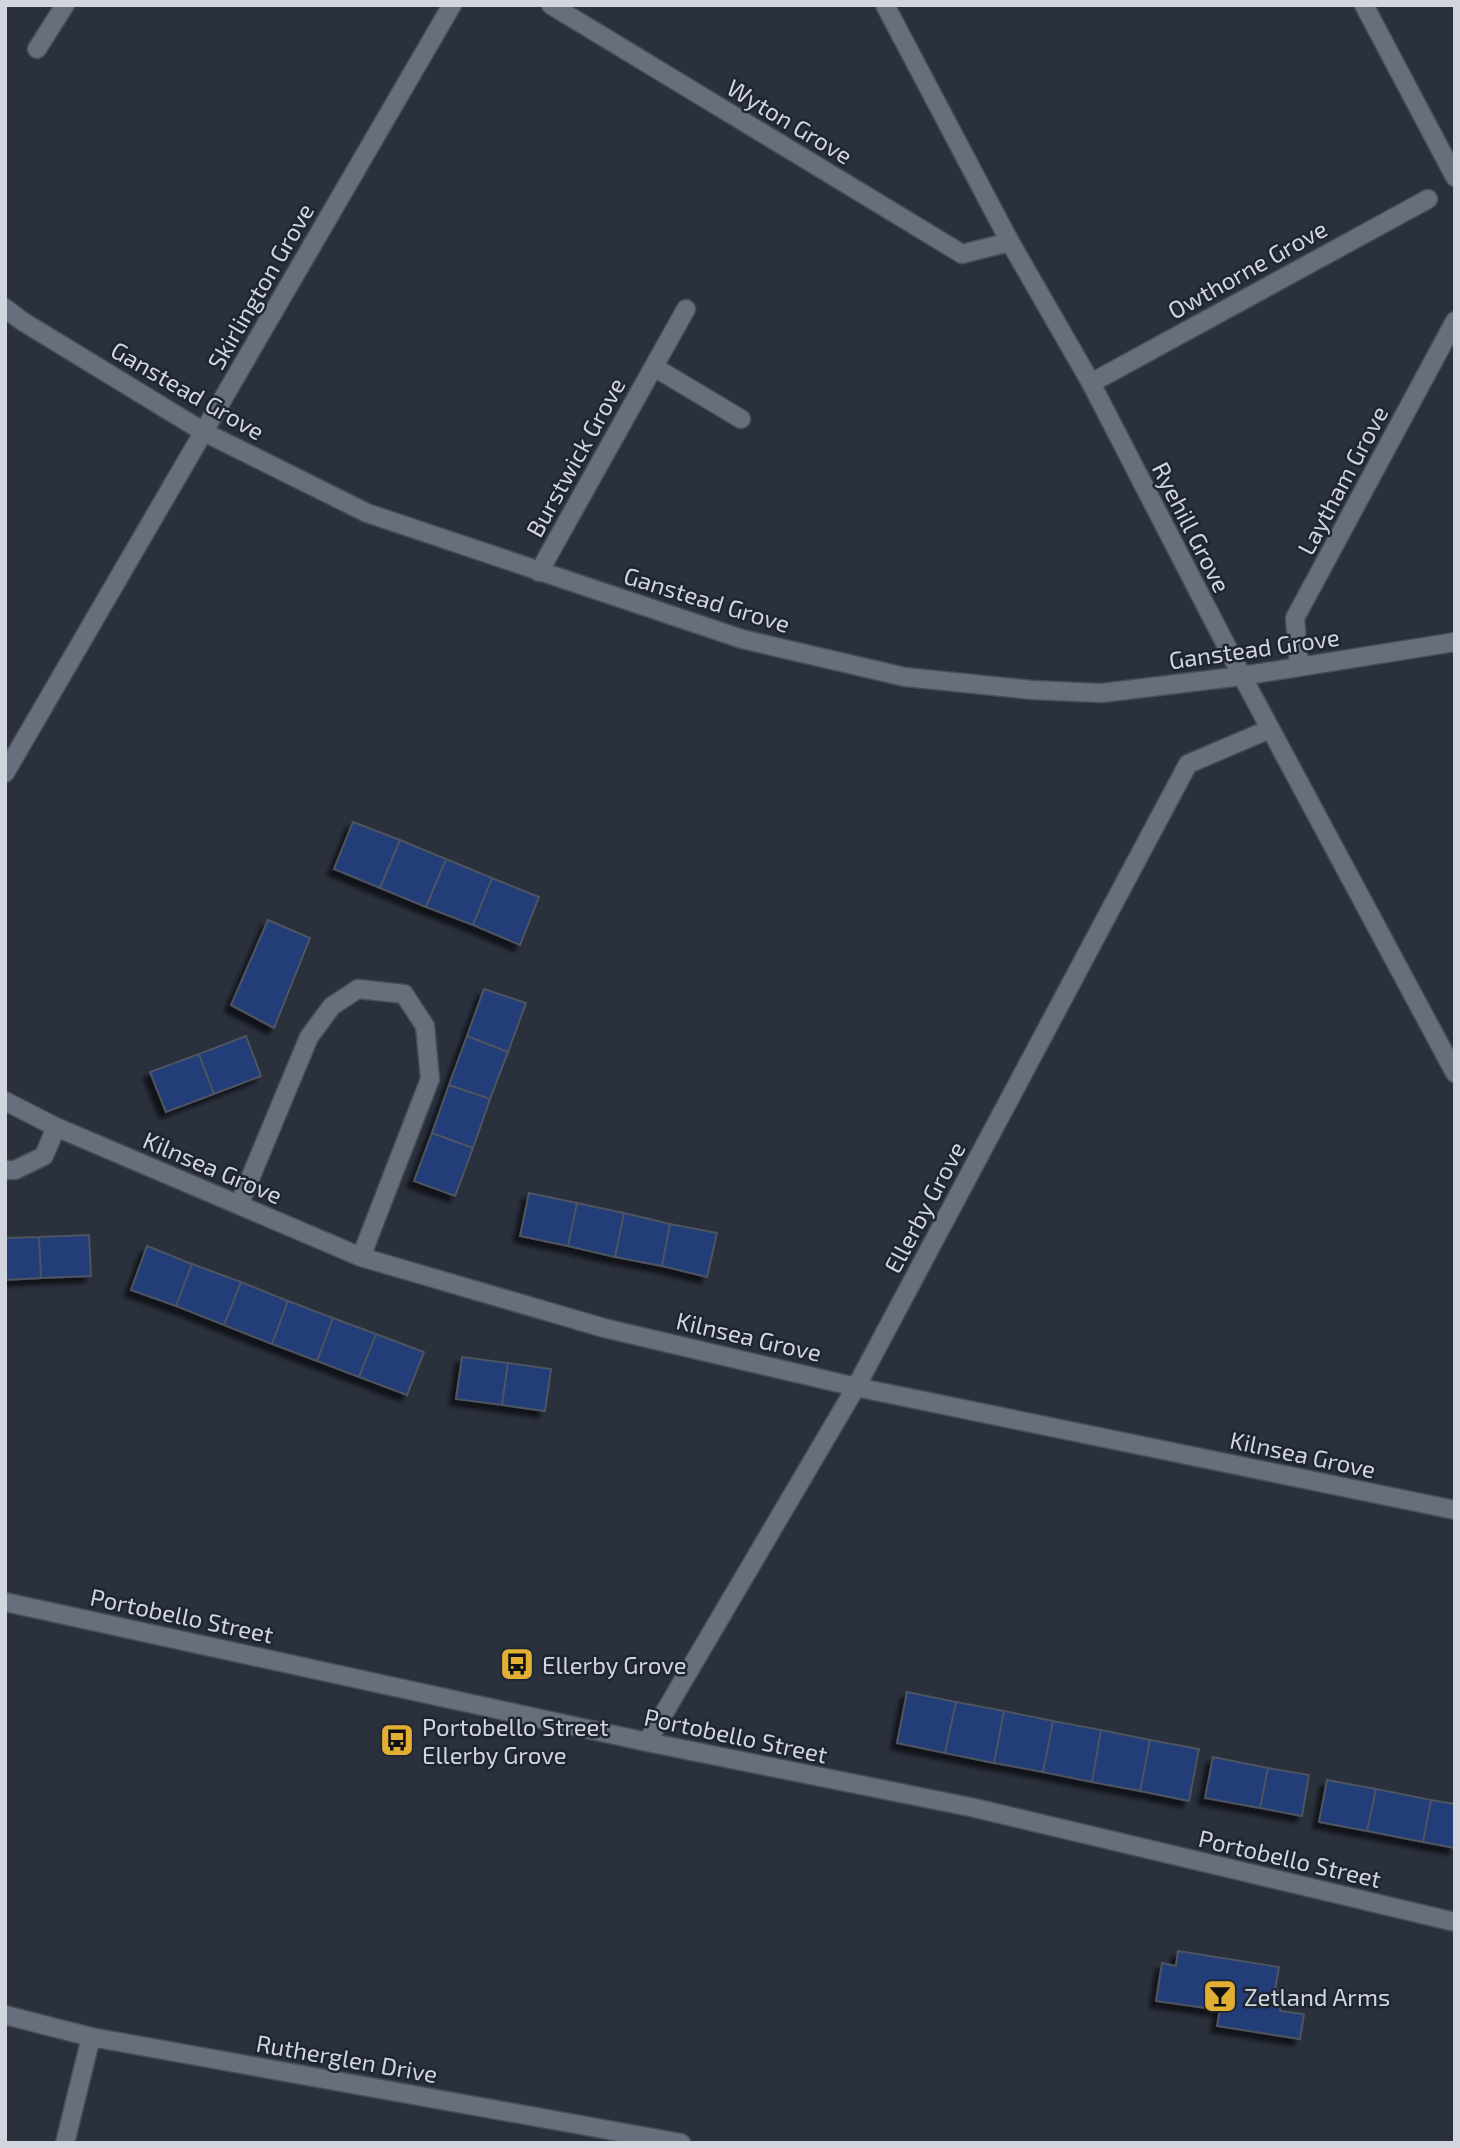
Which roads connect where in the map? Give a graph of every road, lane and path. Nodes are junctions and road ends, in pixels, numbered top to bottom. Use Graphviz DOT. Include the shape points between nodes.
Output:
graph roads {
  1 [pos="65,5"];
  2 [pos="452,5"];
  3 [pos="551,5"];
  4 [pos="885,5"];
  5 [pos="1364,5"];
  6 [pos="37,49"];
  7 [pos="1455,177"];
  8 [pos="1428,199"];
  9 [pos="1010,242"];
  10 [pos="5,308"];
  11 [pos="686,309"];
  12 [pos="1455,321"];
  13 [pos="654,367"];
  14 [pos="1091,383"];
  15 [pos="741,419"];
  16 [pos="204,432"];
  17 [pos="539,572"];
  18 [pos="1455,642"];
  19 [pos="1299,667"];
  20 [pos="1242,676"];
  21 [pos="1270,729"];
  22 [pos="5,773"];
  23 [pos="1455,1073"];
  24 [pos="5,1101"];
  25 [pos="56,1127"];
  26 [pos="5,1170"];
  27 [pos="239,1205"];
  28 [pos="361,1257"];
  29 [pos="856,1387"];
  30 [pos="1455,1510"];
  31 [pos="5,1601"];
  32 [pos="647,1742"];
  33 [pos="1455,1922"];
  34 [pos="5,2015"];
  35 [pos="91,2037"];
  36 [pos="65,2143"];
  37 [pos="681,2143"];
  1 -- 6 [label="street"];
  2 -- 16 [label="street, Skirlington Grove"];
  3 -- 9 [label="street, Wyton Grove" via="962,254"];
  4 -- 9 [label="street, Ryehill Grove"];
  5 -- 7 [label="street"];
  8 -- 14 [label="street, Owthorne Grove"];
  9 -- 14 [label="street, Ryehill Grove"];
  10 -- 16 [label="street, Ganstead Grove"];
  11 -- 13 [label="street, Burstwick Grove"];
  12 -- 19 [label="street, Laytham Grove" via="1295,618"];
  13 -- 15 [label="street, Burstwick Grove"];
  13 -- 17 [label="street, Burstwick Grove"];
  14 -- 20 [label="street, Ryehill Grove"];
  16 -- 17 [label="street, Ganstead Grove" via="367,513"];
  16 -- 22 [label="street, Skirlington Grove"];
  17 -- 20 [label="street, Ganstead Grove" via="742,639 905,677 1102,693"];
  18 -- 19 [label="street, Ganstead Grove"];
  19 -- 20 [label="street, Ganstead Grove"];
  20 -- 21 [label="street, Ryehill Grove"];
  21 -- 23 [label="street, Ryehill Grove"];
  21 -- 29 [label="street, Ellerby Grove" via="1188,764"];
  24 -- 25 [label="street, Kilnsea Grove"];
  25 -- 26 [label="street" via="44,1156"];
  25 -- 27 [label="street, Kilnsea Grove"];
  27 -- 28 [label="street, Kilnsea Grove"];
  27 -- 28 [label="street" via="309,1037 332,1006 358,989 404,994 425,1026 430,1079"];
  28 -- 29 [label="street, Kilnsea Grove" via="604,1328"];
  29 -- 30 [label="street, Kilnsea Grove"];
  29 -- 32 [label="street, Ellerby Grove"];
  31 -- 32 [label="street, Portobello Street"];
  32 -- 33 [label="street, Portobello Street" via="975,1808"];
  34 -- 35 [label="street, Rutherglen Drive"];
  35 -- 36 [label="street"];
  35 -- 37 [label="street, Rutherglen Drive"];
}
